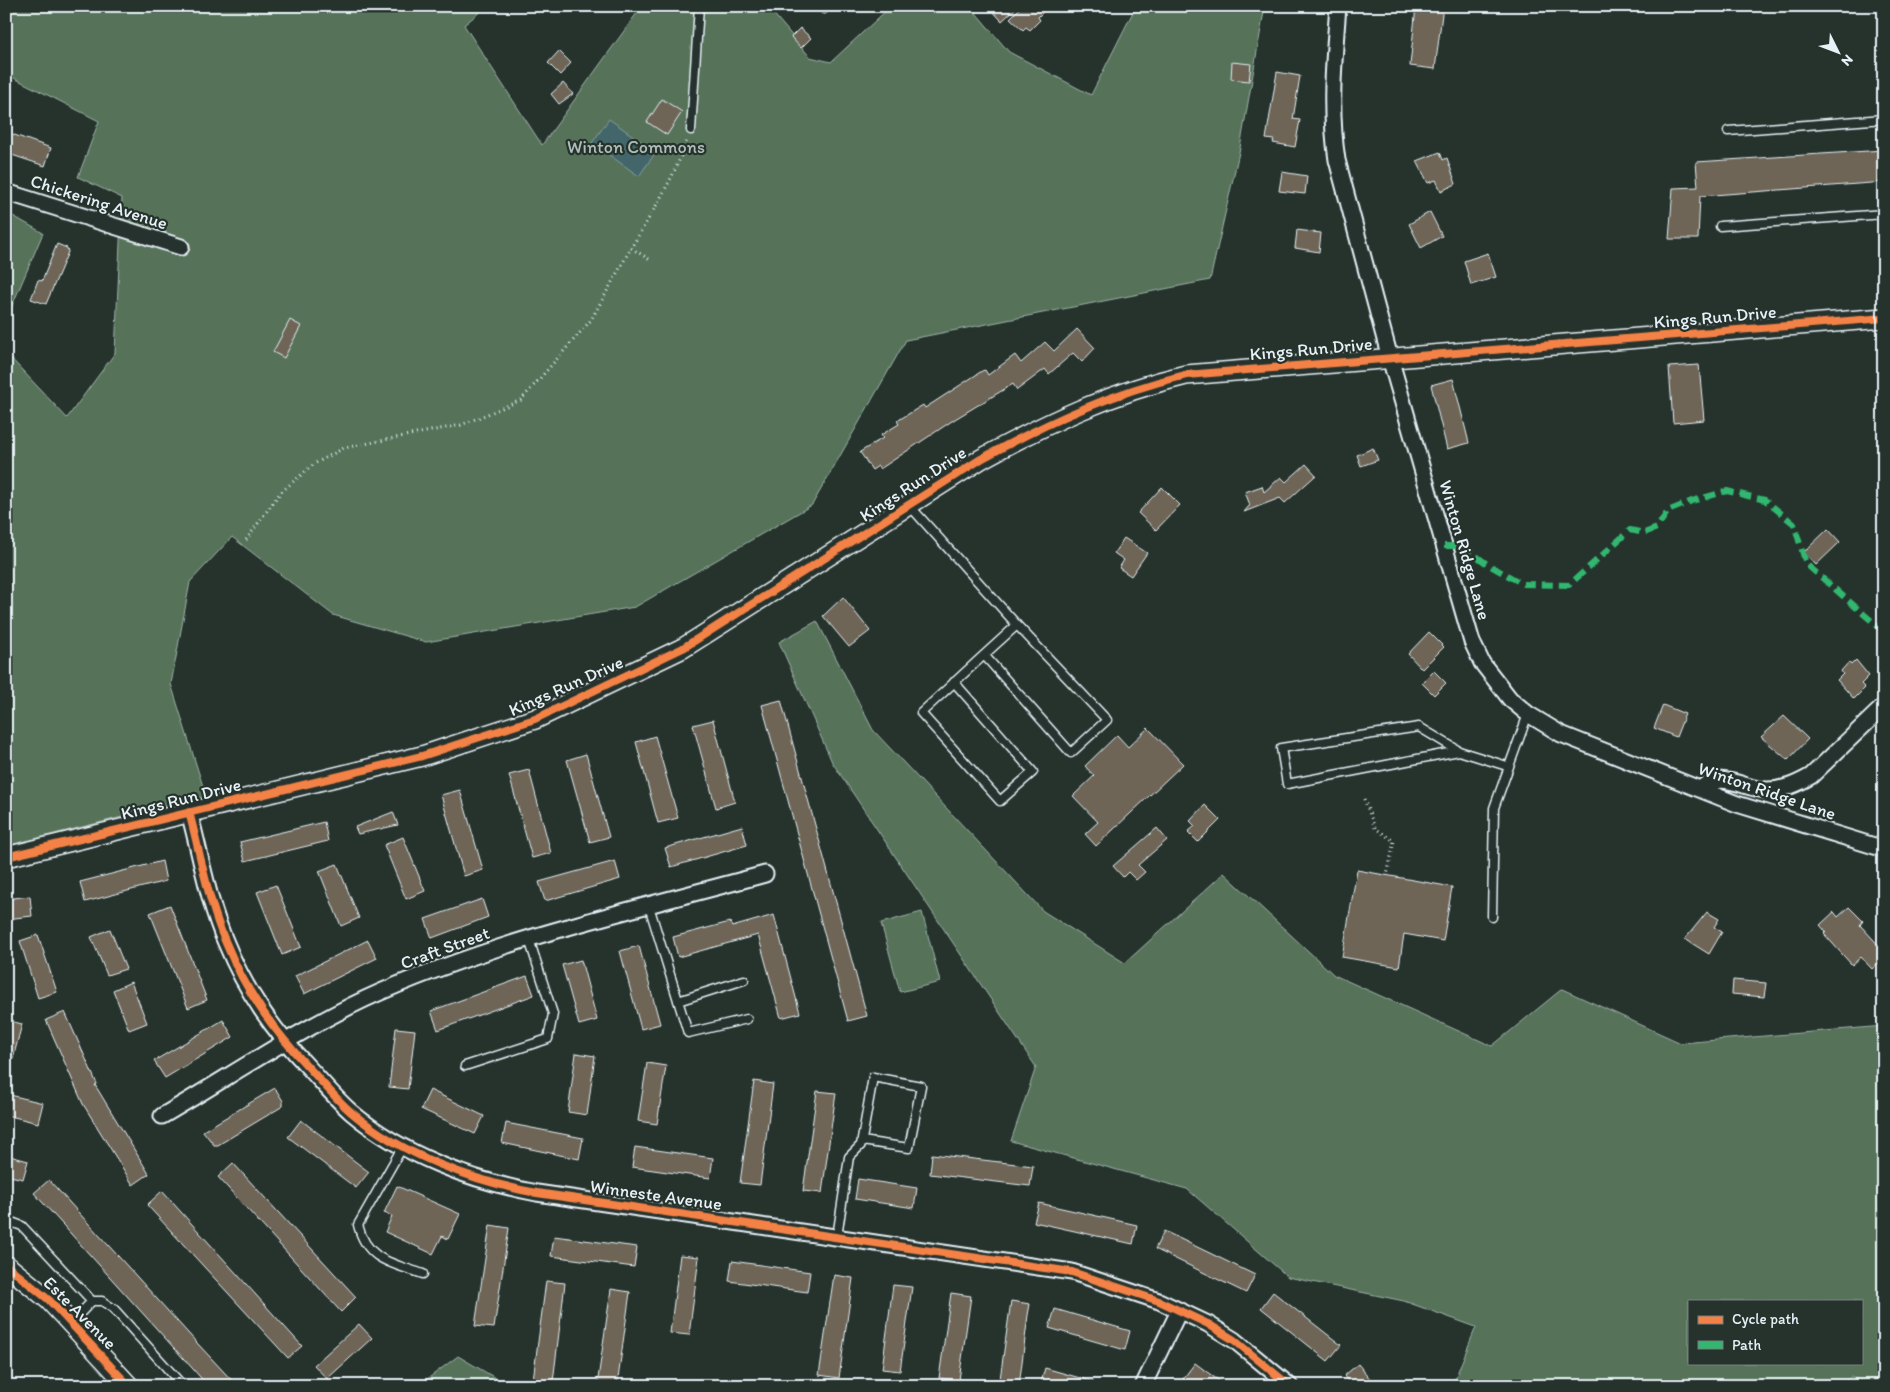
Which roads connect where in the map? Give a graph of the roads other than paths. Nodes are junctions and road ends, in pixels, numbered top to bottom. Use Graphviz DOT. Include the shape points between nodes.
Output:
graph roads {
  1 [pos="699,6"];
  2 [pos="1338,6"];
  3 [pos="1884,119"];
  4 [pos="691,130"];
  5 [pos="1728,131"];
  6 [pos="6,192"];
  7 [pos="1884,214"];
  8 [pos="1720,226"];
  9 [pos="181,248"];
  10 [pos="1884,318"];
  11 [pos="1390,358"];
  12 [pos="909,505"];
  13 [pos="1018,626"];
  14 [pos="984,655"];
  15 [pos="954,682"];
  16 [pos="1884,706"];
  17 [pos="1528,714"];
  18 [pos="1459,752"];
  19 [pos="1508,766"];
  20 [pos="1701,789"];
  21 [pos="189,812"];
  22 [pos="1884,849"];
  23 [pos="6,857"];
  24 [pos="764,874"];
  25 [pos="649,906"];
  26 [pos="1492,917"];
  27 [pos="528,939"];
  28 [pos="744,980"];
  29 [pos="678,1001"];
  30 [pos="746,1019"];
  31 [pos="285,1044"];
  32 [pos="465,1066"];
  33 [pos="162,1116"];
  34 [pos="862,1141"];
  35 [pos="403,1146"];
  36 [pos="6,1220"];
  37 [pos="837,1237"];
  38 [pos="6,1265"];
  39 [pos="423,1274"];
  40 [pos="92,1301"];
  41 [pos="1179,1311"];
  42 [pos="71,1323"];
  43 [pos="129,1386"];
  44 [pos="183,1386"];
  45 [pos="1143,1386"];
  46 [pos="1290,1386"];
  1 -- 4 [label="lane"];
  2 -- 11 [label="street, Winton Ridge Lane" via="1331,93 1332,130 1337,160"];
  3 -- 5 [label="lane"];
  6 -- 9 [label="street, Chickering Avenue"];
  7 -- 8 [label="lane"];
  10 -- 11 [label="street, Kings Run Drive"];
  11 -- 12 [label="street, Kings Run Drive" via="1172,378 1115,396 1026,434"];
  11 -- 17 [label="street, Winton Ridge Lane" via="1472,642 1495,682"];
  12 -- 13 [label="lane"];
  12 -- 21 [label="street, Kings Run Drive" via="683,648 535,719 422,756"];
  13 -- 14 [label="lane"];
  13 -- 14 [label="lane" via="1107,720 1071,753"];
  14 -- 15 [label="lane"];
  15 -- 15 [label="lane" via="921,713 1000,801 1033,772"];
  16 -- 20 [label="street" via="1811,776 1797,784 1766,790 1728,780 1705,785"];
  17 -- 19 [label="lane"];
  17 -- 20 [label="street, Winton Ridge Lane" via="1560,734"];
  18 -- 18 [label="lane" via="1287,784 1281,748 1419,727"];
  18 -- 19 [label="lane"];
  19 -- 26 [label="lane" via="1494,808"];
  20 -- 22 [label="street, Winton Ridge Lane" via="1744,806"];
  21 -- 23 [label="street, Kings Run Drive"];
  21 -- 31 [label="street, Winneste Avenue" via="225,942 240,976"];
  24 -- 25 [label="street, Craft Street"];
  25 -- 27 [label="street, Craft Street"];
  25 -- 29 [label="lane"];
  27 -- 31 [label="street, Craft Street" via="460,960 364,999"];
  27 -- 32 [label="lane" via="553,1014 548,1039"];
  28 -- 29 [label="lane"];
  29 -- 30 [label="lane" via="688,1033"];
  31 -- 33 [label="street, Craft Street"];
  31 -- 35 [label="street, Winneste Avenue" via="352,1112"];
  34 -- 34 [label="lane" via="873,1077 921,1086 909,1148"];
  34 -- 37 [label="lane" via="862,1145 849,1157"];
  35 -- 37 [label="street, Winneste Avenue" via="499,1186"];
  35 -- 39 [label="lane" via="358,1225 364,1243 376,1257"];
  36 -- 40 [label="lane" via="22,1226"];
  37 -- 41 [label="street, Winneste Avenue" via="1072,1272 1116,1285"];
  38 -- 42 [label="street, Este Avenue" via="49,1300"];
  40 -- 42 [label="lane"];
  40 -- 44 [label="lane" via="102,1301 114,1309"];
  41 -- 45 [label="street"];
  41 -- 46 [label="street, Winneste Avenue" via="1234,1340"];
  42 -- 43 [label="street, Este Avenue"];
}
